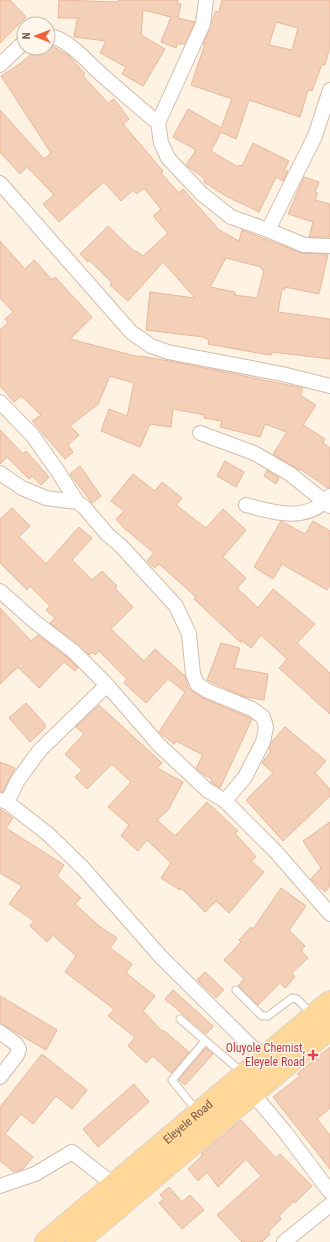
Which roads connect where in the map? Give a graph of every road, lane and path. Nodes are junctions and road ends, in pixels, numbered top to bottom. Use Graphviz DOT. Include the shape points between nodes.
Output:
graph roads {
  1 [pos="206,0"];
  2 [pos="56,38"];
  3 [pos="16,50"];
  4 [pos="0,65"];
  5 [pos="330,90"];
  6 [pos="158,123"];
  7 [pos="0,184"];
  8 [pos="268,230"];
  9 [pos="330,246"];
  10 [pos="330,386"];
  11 [pos="0,402"];
  12 [pos="200,433"];
  13 [pos="0,473"];
  14 [pos="328,501"];
  15 [pos="76,502"];
  16 [pos="246,505"];
  17 [pos="0,591"];
  18 [pos="107,685"];
  19 [pos="225,800"];
  20 [pos="3,801"];
  21 [pos="330,914"];
  22 [pos="236,990"];
  23 [pos="325,1015"];
  24 [pos="180,1019"];
  25 [pos="0,1032"];
  26 [pos="205,1041"];
  27 [pos="263,1058"];
  28 [pos="244,1074"];
  29 [pos="0,1077"];
  30 [pos="253,1094"];
  31 [pos="199,1113"];
  32 [pos="114,1185"];
  33 [pos="0,1186"];
  34 [pos="330,1192"];
  35 [pos="330,1205"];
  36 [pos="46,1242"];
  37 [pos="77,1242"];
  38 [pos="284,1242"];
  1 -- 6 [label="street" via="203,24"];
  2 -- 6 [label="street" via="80,52 100,74"];
  3 -- 4 [label="street"];
  5 -- 8 [label="street" via="314,136"];
  6 -- 8 [label="street" via="161,143 168,158 202,194 231,217"];
  7 -- 10 [label="street" via="131,332 151,346 168,352"];
  8 -- 9 [label="street" via="304,245"];
  11 -- 15 [label="street" via="34,436"];
  12 -- 14 [label="street" via="254,453"];
  13 -- 15 [label="street" via="22,488 46,498"];
  14 -- 16 [label="street" via="310,512 293,514 277,514"];
  15 -- 19 [label="street" via="84,507 176,606 189,634 193,674 197,684 252,709 263,717 266,727 263,742 245,777"];
  17 -- 18 [label="street" via="73,651"];
  18 -- 19 [label="street" via="159,745 207,790"];
  18 -- 20 [label="street" via="40,750"];
  19 -- 21 [label="street" via="276,852"];
  20 -- 27 [label="street" via="48,834 83,868 161,957"];
  22 -- 23 [label="lane" via="262,1016 268,1016 292,998"];
  23 -- 27 [label="main road, Eleyele Road"];
  23 -- 30 [label="main road, Eleyele Road"];
  24 -- 26 [label="lane"];
  25 -- 29 [label="street" via="19,1049"];
  26 -- 28 [label="lane"];
  26 -- 31 [label="lane" via="172,1080"];
  27 -- 28 [label="main road, Eleyele Road"];
  28 -- 31 [label="main road, Eleyele Road"];
  30 -- 34 [label="street"];
  30 -- 37 [label="main road, Eleyele Road"];
  31 -- 32 [label="main road, Eleyele Road"];
  32 -- 33 [label="street" via="72,1152 35,1174"];
  32 -- 36 [label="main road, Eleyele Road"];
  35 -- 38 [label="street"];
}
